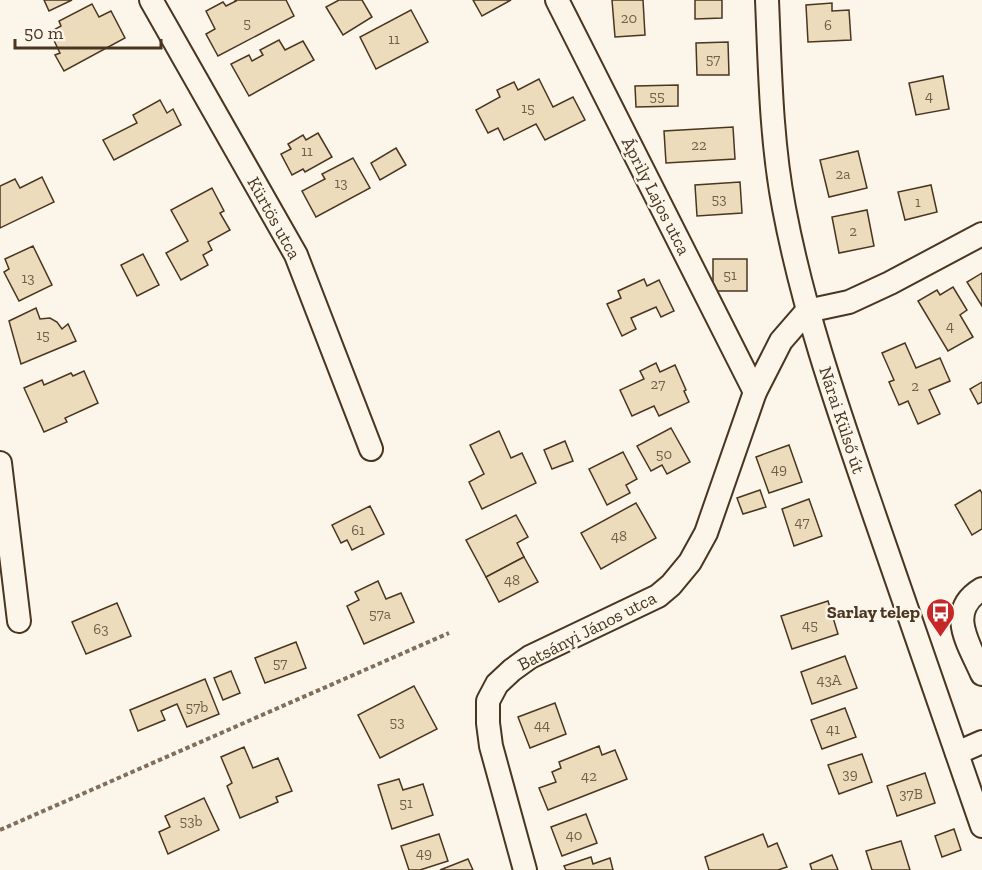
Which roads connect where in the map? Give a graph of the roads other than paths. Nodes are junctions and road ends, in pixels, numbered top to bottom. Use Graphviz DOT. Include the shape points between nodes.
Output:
graph roads {
  1 [pos="151,0"];
  2 [pos="557,0"];
  3 [pos="767,0"];
  4 [pos="982,234"];
  5 [pos="807,311"];
  6 [pos="755,392"];
  7 [pos="371,449"];
  8 [pos="0,463"];
  9 [pos="977,592"];
  10 [pos="19,621"];
  11 [pos="982,674"];
  12 [pos="982,742"];
  13 [pos="957,753"];
  14 [pos="982,826"];
  15 [pos="525,870"];
  1 -- 7 [label="street, Kürtös utca" via="296,255"];
  2 -- 6 [label="street, Áprily Lajos utca"];
  3 -- 5 [label="street, Nárai Külső út" via="777,166"];
  4 -- 5 [label="street" via="849,302"];
  5 -- 6 [label="street, Batsányi János utca" via="781,341"];
  5 -- 13 [label="street, Nárai Külső út"];
  6 -- 15 [label="street, Batsányi János utca" via="706,534 671,585 657,597 530,657 497,684 489,701 491,746"];
  8 -- 10 [label="street"];
  9 -- 11 [label="street" via="963,607 962,622"];
  12 -- 13 [label="street"];
  13 -- 14 [label="street, Nárai Külső út"];
}
